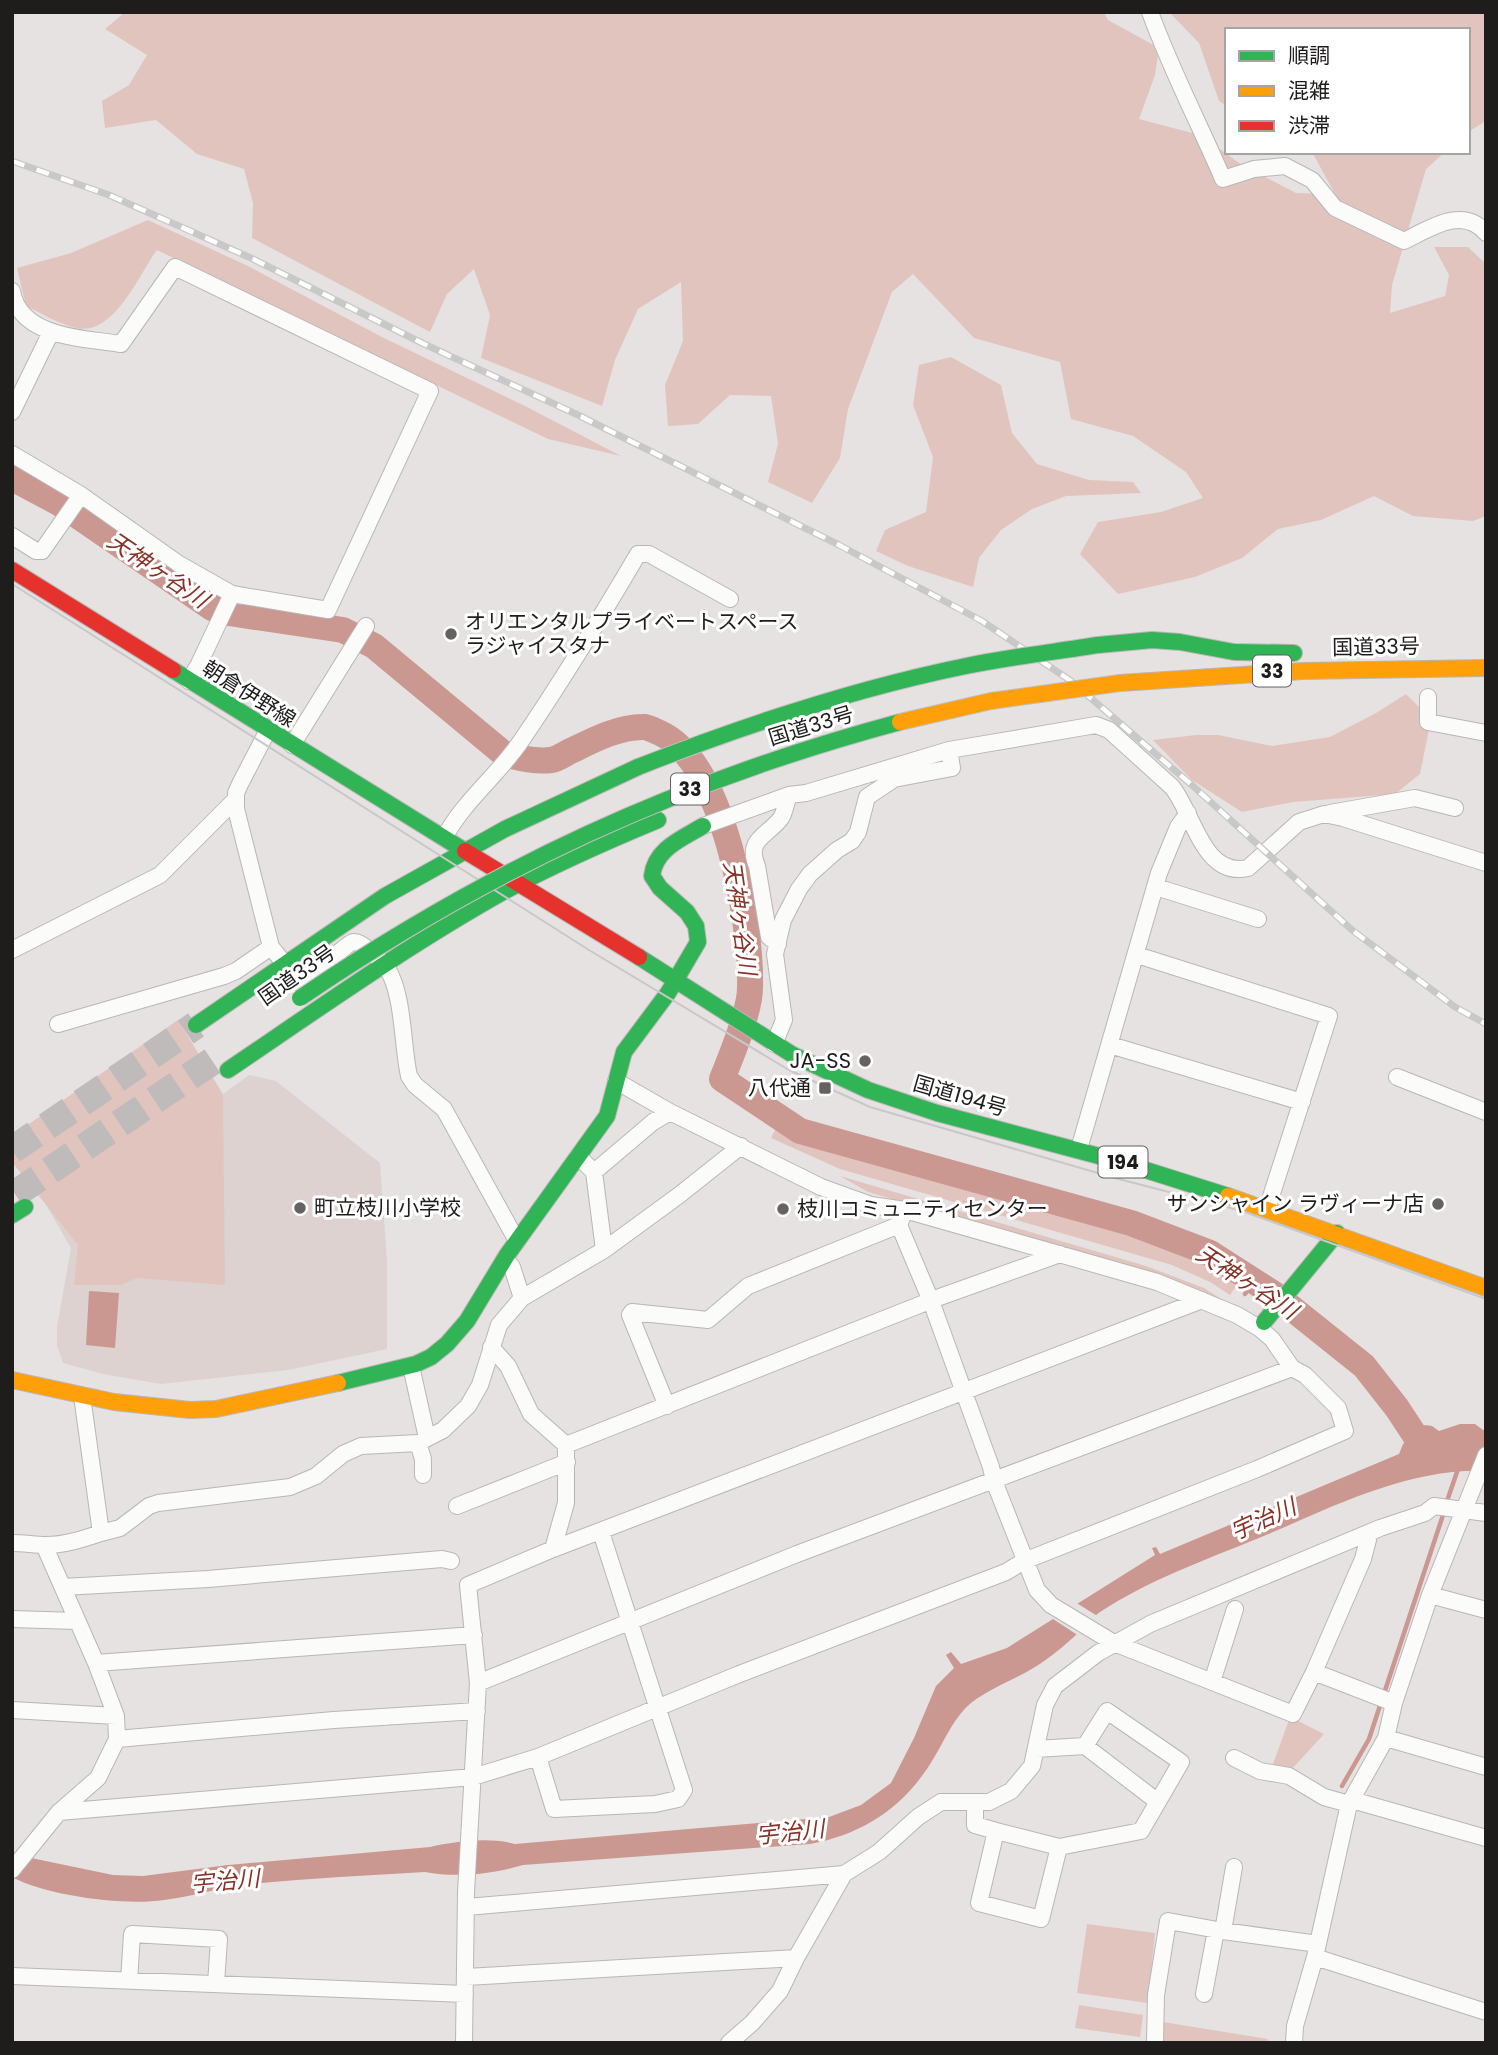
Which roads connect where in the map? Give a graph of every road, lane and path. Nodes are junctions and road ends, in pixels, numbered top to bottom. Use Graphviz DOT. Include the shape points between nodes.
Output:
graph roads {
  1 [pos="1150,12"];
  2 [pos="1486,233"];
  3 [pos="13,299"];
  4 [pos="51,332"];
  5 [pos="12,412"];
  6 [pos="12,454"];
  7 [pos="79,498"];
  8 [pos="12,536"];
  9 [pos="12,570"];
  10 [pos="230,598"];
  11 [pos="730,599"];
  12 [pos="366,628"];
  13 [pos="1309,653"];
  14 [pos="1350,654"];
  15 [pos="1425,667"];
  16 [pos="1486,668"];
  17 [pos="189,681"];
  18 [pos="1185,695"];
  19 [pos="1428,697"];
  20 [pos="1080,705"];
  21 [pos="1043,710"];
  22 [pos="268,730"];
  23 [pos="1486,733"];
  24 [pos="904,738"];
  25 [pos="292,745"];
  26 [pos="949,750"];
  27 [pos="847,780"];
  28 [pos="789,795"];
  29 [pos="236,799"];
  30 [pos="865,802"];
  31 [pos="1455,808"];
  32 [pos="1188,813"];
  33 [pos="1324,814"];
  34 [pos="703,826"];
  35 [pos="444,838"];
  36 [pos="465,851"];
  37 [pos="1486,863"];
  38 [pos="517,884"];
  39 [pos="1156,887"];
  40 [pos="1258,919"];
  41 [pos="778,944"];
  42 [pos="271,947"];
  43 [pos="12,950"];
  44 [pos="1137,955"];
  45 [pos="284,963"];
  46 [pos="385,965"];
  47 [pos="678,981"];
  48 [pos="295,1002"];
  49 [pos="58,1024"];
  50 [pos="196,1025"];
  51 [pos="768,1040"];
  52 [pos="1110,1045"];
  53 [pos="229,1070"];
  54 [pos="1397,1077"];
  55 [pos="616,1081"];
  56 [pos="1302,1102"];
  57 [pos="670,1112"];
  58 [pos="1486,1112"];
  59 [pos="741,1146"];
  60 [pos="1079,1149"];
  61 [pos="578,1156"];
  62 [pos="594,1172"];
  63 [pos="1267,1209"];
  64 [pos="902,1218"];
  65 [pos="1336,1233"];
  66 [pos="517,1241"];
  67 [pos="604,1250"];
  68 [pos="1060,1254"];
  69 [pos="505,1258"];
  70 [pos="1486,1288"];
  71 [pos="522,1298"];
  72 [pos="1202,1300"];
  73 [pos="931,1301"];
  74 [pos="1262,1325"];
  75 [pos="491,1347"];
  76 [pos="411,1366"];
  77 [pos="1293,1368"];
  78 [pos="12,1380"];
  79 [pos="962,1391"];
  80 [pos="82,1395"];
  81 [pos="667,1406"];
  82 [pos="422,1441"];
  83 [pos="567,1453"];
  84 [pos="1486,1455"];
  85 [pos="423,1475"];
  86 [pos="994,1481"];
  87 [pos="1466,1504"];
  88 [pos="457,1506"];
  89 [pos="1486,1513"];
  90 [pos="601,1532"];
  91 [pos="1370,1532"];
  92 [pos="101,1533"];
  93 [pos="12,1544"];
  94 [pos="44,1545"];
  95 [pos="553,1549"];
  96 [pos="451,1561"];
  97 [pos="1024,1561"];
  98 [pos="63,1587"];
  99 [pos="1430,1595"];
  100 [pos="1235,1609"];
  101 [pos="1486,1610"];
  102 [pos="12,1619"];
  103 [pos="77,1621"];
  104 [pos="630,1623"];
  105 [pos="474,1635"];
  106 [pos="1109,1640"];
  107 [pos="96,1663"];
  108 [pos="1314,1672"];
  109 [pos="1212,1682"];
  110 [pos="478,1683"];
  111 [pos="1383,1699"];
  112 [pos="657,1708"];
  113 [pos="12,1710"];
  114 [pos="477,1711"];
  115 [pos="116,1716"];
  116 [pos="1386,1738"];
  117 [pos="117,1739"];
  118 [pos="1085,1746"];
  119 [pos="1036,1749"];
  120 [pos="538,1757"];
  121 [pos="1234,1758"];
  122 [pos="1486,1767"];
  123 [pos="473,1777"];
  124 [pos="975,1802"];
  125 [pos="1158,1802"];
  126 [pos="1350,1802"];
  127 [pos="59,1812"];
  128 [pos="996,1831"];
  129 [pos="1486,1838"];
  130 [pos="1059,1847"];
  131 [pos="1234,1867"];
  132 [pos="12,1870"];
  133 [pos="844,1874"];
  134 [pos="467,1899"];
  135 [pos="1219,1931"];
  136 [pos="1317,1950"];
  137 [pos="796,1958"];
  138 [pos="12,1976"];
  139 [pos="130,1981"];
  140 [pos="216,1984"];
  141 [pos="465,1985"];
  142 [pos="1204,1994"];
  143 [pos="1486,2012"];
  144 [pos="464,2043"];
  145 [pos="729,2043"];
  146 [pos="1155,2043"];
  147 [pos="1294,2043"];
  1 -- 2 [label="street" via="1168,62 1223,179 1284,166 1312,180 1335,208 1405,241 1449,220 1464,219"];
  3 -- 4 [label="street" via="21,313"];
  4 -- 5 [label="street"];
  4 -- 10 [label="street" via="121,344 174,267 430,391 328,610"];
  6 -- 7 [label="street"];
  7 -- 8 [label="street" via="42,551"];
  7 -- 10 [label="street"];
  9 -- 17 [label="main road, 朝倉伊野線"];
  10 -- 17 [label="street"];
  11 -- 35 [label="street" via="649,554 638,554 521,741"];
  12 -- 25 [label="street"];
  13 -- 36 [label="main road, bridge" via="1234,652 1152,640 966,666 782,713 638,767"];
  14 -- 15 [label="main road"];
  15 -- 16 [label="main road, 国道33号 / 33"];
  15 -- 18 [label="main road"];
  15 -- 48 [label="main road, 国道33号 / 33, bridge" via="1267,671 1119,683 973,705 780,756 599,826 447,904"];
  17 -- 22 [label="main road, 朝倉伊野線"];
  19 -- 23 [label="street" via="1428,722"];
  20 -- 21 [label="main road"];
  22 -- 25 [label="main road, 朝倉伊野線"];
  22 -- 29 [label="street"];
  24 -- 38 [label="main road" via="749,784 601,843"];
  25 -- 35 [label="main road, 朝倉伊野線"];
  26 -- 27 [label="street"];
  26 -- 30 [label="street" via="952,768 894,779"];
  26 -- 32 [label="street" via="1096,725 1109,730 1172,787"];
  27 -- 28 [label="street"];
  27 -- 30 [label="street" via="851,792"];
  28 -- 34 [label="street"];
  28 -- 41 [label="street" via="781,817 756,841 754,859 769,937"];
  29 -- 42 [label="street"];
  29 -- 43 [label="street" via="160,875"];
  30 -- 41 [label="street" via="852,841 823,861 799,889 783,920"];
  31 -- 33 [label="street" via="1415,797"];
  32 -- 33 [label="street" via="1211,857 1238,870 1248,868 1299,822"];
  32 -- 39 [label="street" via="1178,827"];
  33 -- 37 [label="street"];
  34 -- 47 [label="main road" via="673,841 660,853 652,871 657,888 686,910 699,932"];
  35 -- 36 [label="main road, 朝倉伊野線"];
  36 -- 38 [label="main road, 国道194号 / 194"];
  36 -- 45 [label="main road" via="385,896"];
  38 -- 46 [label="main road"];
  38 -- 47 [label="main road, 国道194号 / 194"];
  39 -- 40 [label="street"];
  39 -- 44 [label="street"];
  41 -- 51 [label="street" via="775,954 784,1020"];
  42 -- 45 [label="street"];
  42 -- 49 [label="street" via="224,976"];
  44 -- 52 [label="street"];
  44 -- 56 [label="street" via="1329,1016"];
  45 -- 46 [label="street" via="301,981 357,942"];
  45 -- 50 [label="main road"];
  46 -- 53 [label="main road"];
  46 -- 66 [label="street" via="394,986 409,1076 443,1109"];
  47 -- 51 [label="main road, 国道194号 / 194"];
  47 -- 55 [label="main road" via="630,1042"];
  51 -- 60 [label="main road, 国道194号 / 194" via="836,1077 891,1098"];
  52 -- 56 [label="street"];
  52 -- 60 [label="street"];
  54 -- 58 [label="street"];
  55 -- 57 [label="street"];
  55 -- 61 [label="main road" via="607,1116"];
  56 -- 63 [label="street"];
  57 -- 59 [label="street"];
  57 -- 62 [label="street"];
  59 -- 64 [label="street" via="830,1190"];
  59 -- 67 [label="street"];
  60 -- 63 [label="main road, 国道194号 / 194"];
  61 -- 62 [label="street"];
  61 -- 66 [label="main road"];
  62 -- 67 [label="street"];
  63 -- 65 [label="main road, 国道194号 / 194"];
  64 -- 68 [label="street"];
  64 -- 73 [label="street"];
  64 -- 81 [label="street" via="748,1286 708,1320 632,1312"];
  65 -- 70 [label="main road, 国道194号 / 194"];
  65 -- 74 [label="main road"];
  66 -- 69 [label="main road"];
  67 -- 71 [label="street"];
  68 -- 72 [label="street"];
  68 -- 73 [label="street"];
  69 -- 71 [label="street"];
  69 -- 76 [label="main road" via="457,1334 435,1354"];
  71 -- 75 [label="street" via="499,1325"];
  72 -- 74 [label="street"];
  72 -- 79 [label="street"];
  73 -- 79 [label="street"];
  73 -- 81 [label="street"];
  74 -- 77 [label="street"];
  75 -- 82 [label="street" via="480,1385 468,1406 443,1430"];
  75 -- 83 [label="street" via="508,1366 531,1414"];
  76 -- 80 [label="main road" via="216,1409 162,1410"];
  76 -- 82 [label="street"];
  77 -- 86 [label="street"];
  77 -- 97 [label="street" via="1338,1408 1345,1431"];
  78 -- 80 [label="main road"];
  79 -- 86 [label="street"];
  79 -- 90 [label="street"];
  80 -- 92 [label="street"];
  81 -- 83 [label="street"];
  82 -- 85 [label="street"];
  82 -- 92 [label="street" via="361,1446 290,1487 158,1503 120,1528"];
  83 -- 88 [label="street"];
  83 -- 95 [label="street" via="566,1503"];
  84 -- 87 [label="street"];
  86 -- 97 [label="street"];
  86 -- 104 [label="street" via="797,1554"];
  87 -- 89 [label="street"];
  87 -- 91 [label="street" via="1434,1506"];
  87 -- 99 [label="street"];
  90 -- 95 [label="street"];
  90 -- 104 [label="street"];
  91 -- 106 [label="street"];
  91 -- 108 [label="street" via="1363,1559"];
  92 -- 94 [label="street" via="72,1543"];
  93 -- 94 [label="street"];
  94 -- 98 [label="street"];
  95 -- 105 [label="street" via="468,1585"];
  96 -- 98 [label="street"];
  97 -- 106 [label="street" via="1040,1594 1063,1614"];
  97 -- 112 [label="street" via="1006,1572"];
  98 -- 103 [label="street"];
  99 -- 101 [label="street"];
  99 -- 111 [label="street"];
  100 -- 109 [label="street"];
  102 -- 103 [label="street"];
  103 -- 107 [label="street"];
  104 -- 110 [label="street"];
  104 -- 112 [label="street"];
  105 -- 107 [label="street"];
  105 -- 110 [label="street"];
  106 -- 109 [label="street"];
  106 -- 119 [label="street" via="1055,1686 1045,1705"];
  107 -- 115 [label="street"];
  108 -- 109 [label="street" via="1293,1714"];
  108 -- 111 [label="street"];
  110 -- 114 [label="street"];
  111 -- 116 [label="street"];
  112 -- 120 [label="street"];
  112 -- 120 [label="street" via="684,1790 678,1799 554,1809"];
  113 -- 115 [label="street"];
  114 -- 117 [label="street"];
  114 -- 123 [label="street"];
  115 -- 117 [label="street"];
  116 -- 122 [label="street"];
  116 -- 126 [label="street"];
  117 -- 127 [label="street" via="98,1778"];
  118 -- 119 [label="street"];
  118 -- 125 [label="street"];
  118 -- 125 [label="street" via="1107,1711 1181,1762"];
  119 -- 124 [label="street" via="1032,1766 1011,1791 989,1802"];
  120 -- 123 [label="street"];
  121 -- 126 [label="street" via="1260,1771 1289,1776 1324,1797"];
  123 -- 127 [label="street"];
  123 -- 134 [label="street"];
  124 -- 128 [label="street" via="975,1825"];
  124 -- 133 [label="street" via="941,1802"];
  125 -- 130 [label="street" via="1141,1831"];
  126 -- 129 [label="street"];
  126 -- 136 [label="street"];
  127 -- 132 [label="street"];
  128 -- 130 [label="street"];
  128 -- 130 [label="street" via="979,1903 1041,1919"];
  131 -- 135 [label="street"];
  133 -- 134 [label="street"];
  133 -- 137 [label="street"];
  134 -- 141 [label="street"];
  135 -- 136 [label="street"];
  135 -- 142 [label="street"];
  135 -- 146 [label="street" via="1168,1921 1156,1995"];
  136 -- 143 [label="street"];
  136 -- 147 [label="street"];
  137 -- 141 [label="street"];
  137 -- 145 [label="street" via="780,1991"];
  138 -- 139 [label="street"];
  139 -- 140 [label="street"];
  139 -- 140 [label="street" via="132,1934 219,1939"];
  140 -- 141 [label="street"];
  141 -- 144 [label="street"];
}
